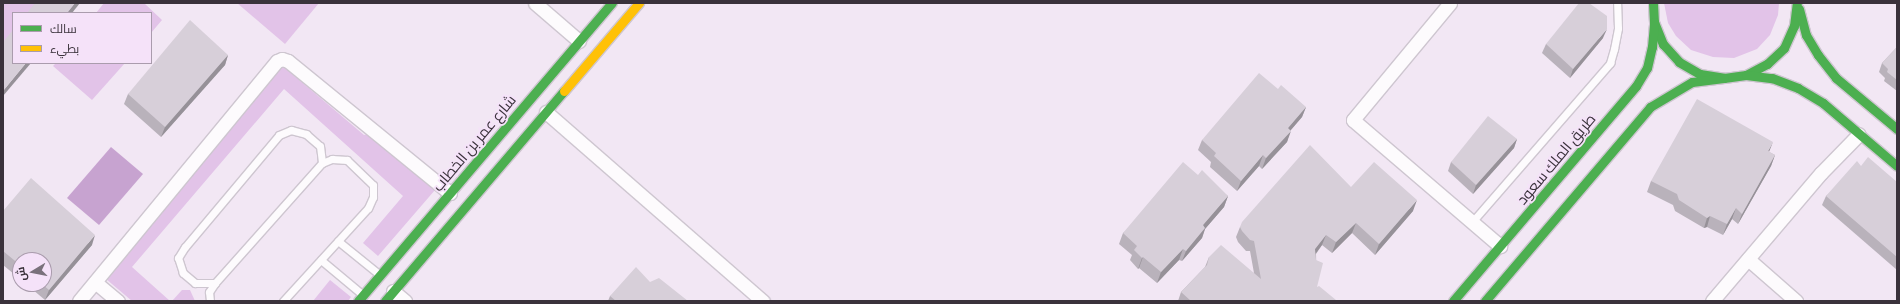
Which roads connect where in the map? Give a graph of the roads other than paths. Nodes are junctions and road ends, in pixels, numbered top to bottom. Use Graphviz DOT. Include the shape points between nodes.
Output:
graph roads {
  1 [pos="535,3"];
  2 [pos="612,3"];
  3 [pos="639,3"];
  4 [pos="1450,3"];
  5 [pos="1617,3"];
  6 [pos="1653,3"];
  7 [pos="1797,3"];
  8 [pos="1806,3"];
  9 [pos="1800,14"];
  10 [pos="1654,22"];
  11 [pos="1794,26"];
  12 [pos="579,41"];
  13 [pos="1746,75"];
  14 [pos="1724,78"];
  15 [pos="546,112"];
  16 [pos="1897,129"];
  17 [pos="1859,134"];
  18 [pos="322,163"];
  19 [pos="1897,166"];
  20 [pos="450,193"];
  21 [pos="1472,222"];
  22 [pos="338,241"];
  23 [pos="1500,246"];
  24 [pos="1748,259"];
  25 [pos="321,260"];
  26 [pos="380,275"];
  27 [pos="95,282"];
  28 [pos="215,283"];
  29 [pos="389,296"];
  30 [pos="360,298"];
  31 [pos="79,301"];
  32 [pos="118,301"];
  33 [pos="210,301"];
  34 [pos="283,301"];
  35 [pos="405,301"];
  36 [pos="763,301"];
  37 [pos="1453,301"];
  38 [pos="1486,301"];
  39 [pos="1712,301"];
  40 [pos="1796,301"];
  1 -- 12 [label="street"];
  2 -- 12 [label="street, شارع عمر بن الخطاب"];
  3 -- 15 [label="street"];
  4 -- 21 [label="street" via="1354,120"];
  5 -- 21 [label="lane" via="1618,28 1614,49 1606,67"];
  6 -- 10 [label="street"];
  7 -- 9 [label="street"];
  7 -- 11 [label="street"];
  8 -- 9 [label="street"];
  9 -- 11 [label="street"];
  9 -- 16 [label="street" via="1806,34 1836,78"];
  10 -- 14 [label="street" via="1663,44 1679,62 1700,74"];
  10 -- 23 [label="street, طريق الملك سعود" via="1647,68 1636,86"];
  11 -- 13 [label="street" via="1784,48 1768,64"];
  12 -- 20 [label="street, شارع عمر بن الخطاب"];
  13 -- 14 [label="street"];
  13 -- 17 [label="street" via="1772,78 1798,88 1823,103"];
  14 -- 38 [label="street" via="1692,82 1650,107"];
  15 -- 29 [label="street"];
  15 -- 36 [label="street"];
  17 -- 19 [label="street"];
  17 -- 24 [label="street" via="1821,172"];
  18 -- 22 [label="lane" via="332,159 347,160 373,185 373,197 368,208"];
  18 -- 28 [label="lane"];
  18 -- 28 [label="lane" via="320,146 306,134 291,130 279,135 178,258 183,272 195,283"];
  20 -- 26 [label="street, شارع عمر بن الخطاب"];
  20 -- 27 [label="street" via="288,61 282,59 277,61"];
  21 -- 23 [label="street"];
  22 -- 25 [label="lane"];
  22 -- 26 [label="lane"];
  23 -- 37 [label="street, طريق الملك سعود"];
  24 -- 39 [label="street"];
  24 -- 40 [label="street"];
  25 -- 30 [label="lane"];
  25 -- 34 [label="lane"];
  26 -- 30 [label="street, شارع عمر بن الخطاب"];
  27 -- 31 [label="street"];
  27 -- 32 [label="street"];
  28 -- 33 [label="lane" via="209,292"];
  29 -- 35 [label="street"];
}
